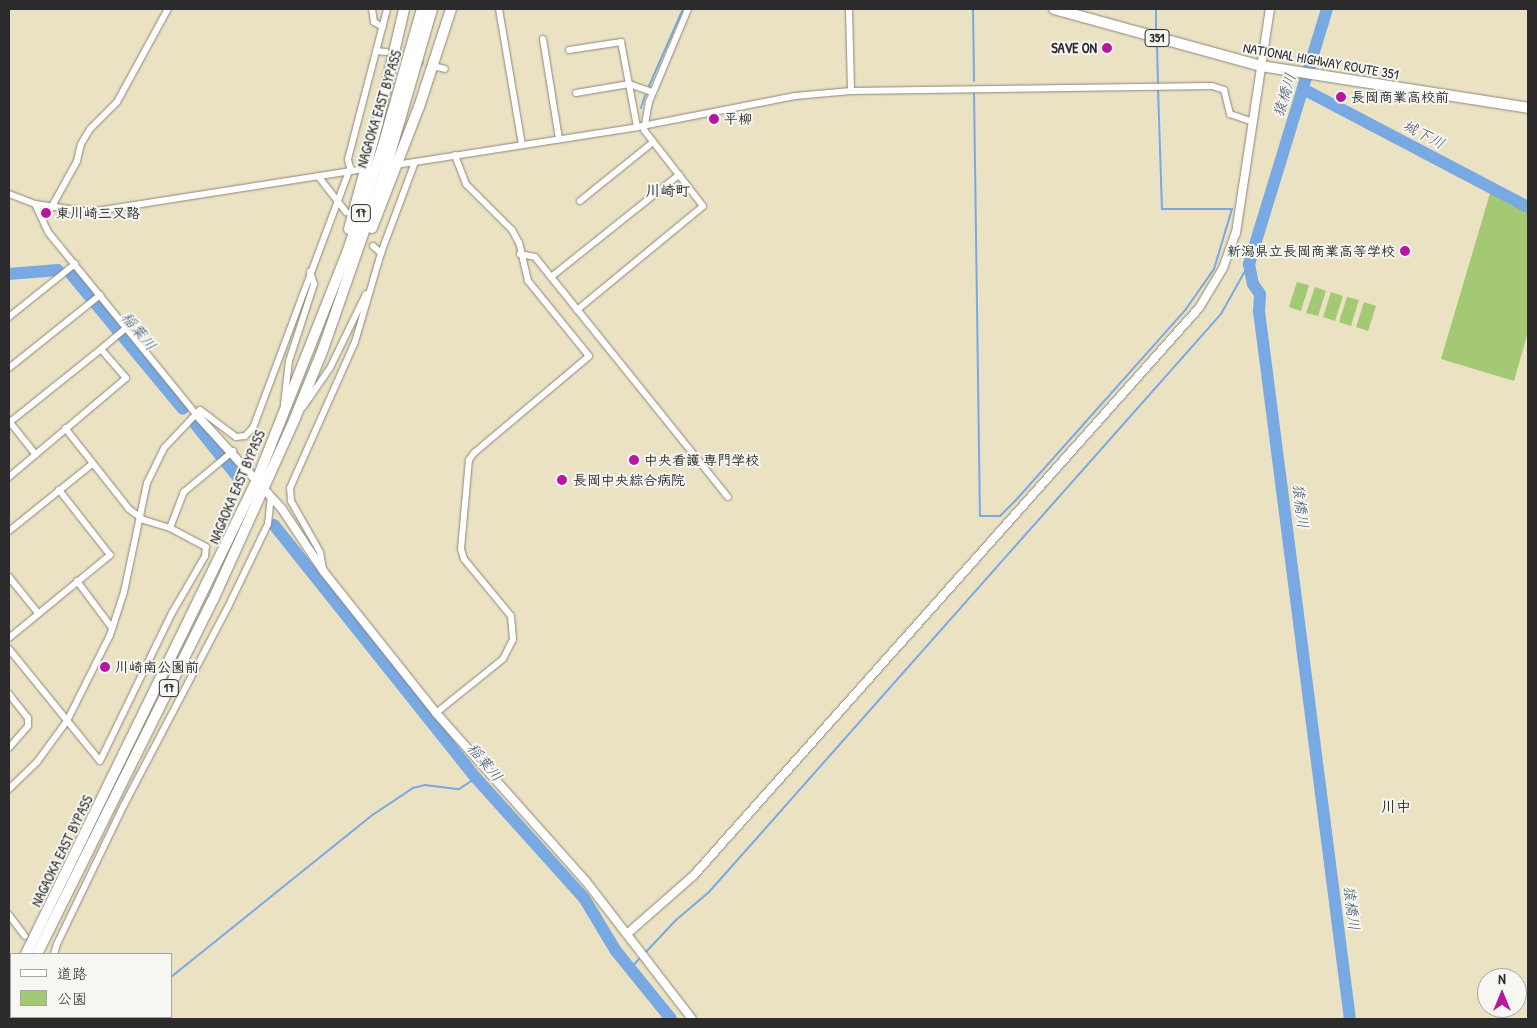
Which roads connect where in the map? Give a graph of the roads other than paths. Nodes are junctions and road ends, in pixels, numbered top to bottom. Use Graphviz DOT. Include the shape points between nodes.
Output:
graph roads {
  1 [pos="168,9"];
  2 [pos="372,9"];
  3 [pos="387,9"];
  4 [pos="404,9"];
  5 [pos="422,9"];
  6 [pos="432,9"];
  7 [pos="451,9"];
  8 [pos="499,9"];
  9 [pos="688,9"];
  10 [pos="849,9"];
  11 [pos="1054,9"];
  12 [pos="1270,9"];
  13 [pos="383,27"];
  14 [pos="543,40"];
  15 [pos="569,50"];
  16 [pos="376,51"];
  17 [pos="386,52"];
  18 [pos="1261,66"];
  19 [pos="437,67"];
  20 [pos="445,69"];
  21 [pos="629,84"];
  22 [pos="851,91"];
  23 [pos="652,92"];
  24 [pos="576,93"];
  25 [pos="1528,108"];
  26 [pos="1253,122"];
  27 [pos="647,125"];
  28 [pos="637,127"];
  29 [pos="559,139"];
  30 [pos="652,143"];
  31 [pos="522,145"];
  32 [pos="455,156"];
  33 [pos="415,162"];
  34 [pos="402,164"];
  35 [pos="358,170"];
  36 [pos="346,172"];
  37 [pos="679,175"];
  38 [pos="318,176"];
  39 [pos="9,194"];
  40 [pos="580,201"];
  41 [pos="337,202"];
  42 [pos="35,204"];
  43 [pos="51,208"];
  44 [pos="346,212"];
  45 [pos="373,246"];
  46 [pos="381,254"];
  47 [pos="520,254"];
  48 [pos="75,264"];
  49 [pos="310,272"];
  50 [pos="374,277"];
  51 [pos="551,277"];
  52 [pos="100,295"];
  53 [pos="328,307"];
  54 [pos="577,310"];
  55 [pos="9,316"];
  56 [pos="125,329"];
  57 [pos="101,349"];
  58 [pos="322,352"];
  59 [pos="9,368"];
  60 [pos="284,413"];
  61 [pos="196,414"];
  62 [pos="295,418"];
  63 [pos="9,422"];
  64 [pos="65,428"];
  65 [pos="230,453"];
  66 [pos="36,455"];
  67 [pos="92,464"];
  68 [pos="9,477"];
  69 [pos="257,480"];
  70 [pos="59,490"];
  71 [pos="268,493"];
  72 [pos="728,497"];
  73 [pos="140,518"];
  74 [pos="170,528"];
  75 [pos="9,531"];
  76 [pos="324,572"];
  77 [pos="9,578"];
  78 [pos="77,581"];
  79 [pos="38,613"];
  80 [pos="112,628"];
  81 [pos="9,638"];
  82 [pos="9,649"];
  83 [pos="9,694"];
  84 [pos="436,713"];
  85 [pos="66,721"];
  86 [pos="9,748"];
  87 [pos="9,789"];
  88 [pos="9,915"];
  89 [pos="627,934"];
  90 [pos="25,936"];
  91 [pos="26,953"];
  92 [pos="38,953"];
  93 [pos="54,953"];
  94 [pos="692,1019"];
  1 -- 43 [label="street" via="117,102 90,129 81,144 77,161"];
  2 -- 13 [label="street" via="374,22"];
  3 -- 13 [label="street"];
  4 -- 53 [label="highway, 17" via="378,122"];
  5 -- 53 [label="highway, NAGAOKA EAST BYPASS / 17" via="382,149"];
  6 -- 58 [label="highway, NAGAOKA EAST BYPASS / 17" via="385,171"];
  7 -- 58 [label="highway, 17" via="415,116 337,322"];
  8 -- 31 [label="street"];
  9 -- 23 [label="street"];
  10 -- 22 [label="street"];
  11 -- 18 [label="highway, NATIONAL HIGHWAY ROUTE 351 / 351"];
  12 -- 18 [label="street"];
  13 -- 16 [label="street"];
  14 -- 29 [label="street"];
  15 -- 21 [label="street" via="621,42"];
  16 -- 17 [label="street"];
  16 -- 36 [label="street"];
  18 -- 25 [label="highway, NATIONAL HIGHWAY ROUTE 351 / 351" via="1321,78"];
  18 -- 26 [label="street"];
  19 -- 20 [label="street"];
  21 -- 23 [label="street"];
  21 -- 24 [label="street"];
  21 -- 28 [label="street"];
  22 -- 26 [label="street" via="1212,86 1224,90 1230,114"];
  22 -- 27 [label="street" via="795,96"];
  23 -- 27 [label="street"];
  26 -- 89 [label="street" via="1234,241 1214,287 1199,308 694,875"];
  27 -- 28 [label="street"];
  27 -- 30 [label="street" via="644,130"];
  28 -- 29 [label="street"];
  29 -- 31 [label="street"];
  30 -- 37 [label="street"];
  30 -- 40 [label="street"];
  31 -- 32 [label="street"];
  32 -- 33 [label="street"];
  32 -- 47 [label="street" via="466,184 512,230"];
  33 -- 34 [label="street"];
  33 -- 46 [label="street"];
  35 -- 36 [label="street"];
  36 -- 38 [label="street"];
  36 -- 41 [label="street"];
  37 -- 51 [label="street"];
  37 -- 54 [label="street" via="703,206"];
  38 -- 41 [label="street"];
  38 -- 43 [label="street" via="90,212"];
  39 -- 42 [label="street"];
  41 -- 44 [label="street"];
  41 -- 49 [label="street"];
  42 -- 43 [label="street"];
  42 -- 48 [label="street" via="48,232"];
  45 -- 46 [label="street"];
  46 -- 50 [label="street"];
  47 -- 51 [label="street" via="535,257"];
  47 -- 84 [label="street" via="528,281 589,356 474,452 469,460 461,549 464,559 511,616 512,639 503,659"];
  48 -- 52 [label="street"];
  48 -- 55 [label="street"];
  49 -- 60 [label="street" via="314,284 286,377"];
  49 -- 61 [label="street" via="253,428 245,436 236,437 208,414 200,410"];
  50 -- 62 [label="street" via="330,368"];
  50 -- 76 [label="street" via="355,342 290,488 291,501 320,552"];
  51 -- 54 [label="street"];
  52 -- 56 [label="street"];
  52 -- 59 [label="street"];
  53 -- 60 [label="highway, NAGAOKA EAST BYPASS / 17"];
  54 -- 72 [label="street"];
  56 -- 57 [label="street"];
  56 -- 61 [label="street"];
  57 -- 63 [label="street"];
  57 -- 64 [label="street" via="126,378"];
  58 -- 62 [label="highway, NAGAOKA EAST BYPASS / 17"];
  60 -- 69 [label="highway, NAGAOKA EAST BYPASS / 17"];
  61 -- 65 [label="street"];
  61 -- 73 [label="street" via="157,459 147,483"];
  62 -- 71 [label="highway, NAGAOKA EAST BYPASS / 17"];
  63 -- 66 [label="street"];
  64 -- 66 [label="street"];
  64 -- 67 [label="street"];
  65 -- 69 [label="street"];
  65 -- 74 [label="street" via="184,492"];
  66 -- 68 [label="street"];
  67 -- 70 [label="street"];
  67 -- 73 [label="street"];
  69 -- 71 [label="street"];
  69 -- 91 [label="highway, NAGAOKA EAST BYPASS / 17"];
  70 -- 75 [label="street"];
  70 -- 78 [label="street" via="110,554"];
  71 -- 76 [label="street"];
  71 -- 92 [label="highway, NAGAOKA EAST BYPASS / 17"];
  71 -- 93 [label="street" via="268,524 124,805"];
  73 -- 74 [label="street"];
  73 -- 80 [label="street" via="124,592"];
  74 -- 85 [label="street" via="206,547 205,556 172,614 100,761"];
  76 -- 84 [label="street"];
  77 -- 79 [label="street"];
  78 -- 79 [label="street"];
  78 -- 80 [label="street"];
  79 -- 81 [label="street"];
  80 -- 85 [label="street"];
  82 -- 85 [label="street"];
  83 -- 86 [label="street" via="28,718 28,726"];
  84 -- 89 [label="street" via="585,880"];
  85 -- 87 [label="street" via="37,762"];
  88 -- 90 [label="street"];
  89 -- 94 [label="street"];
}
